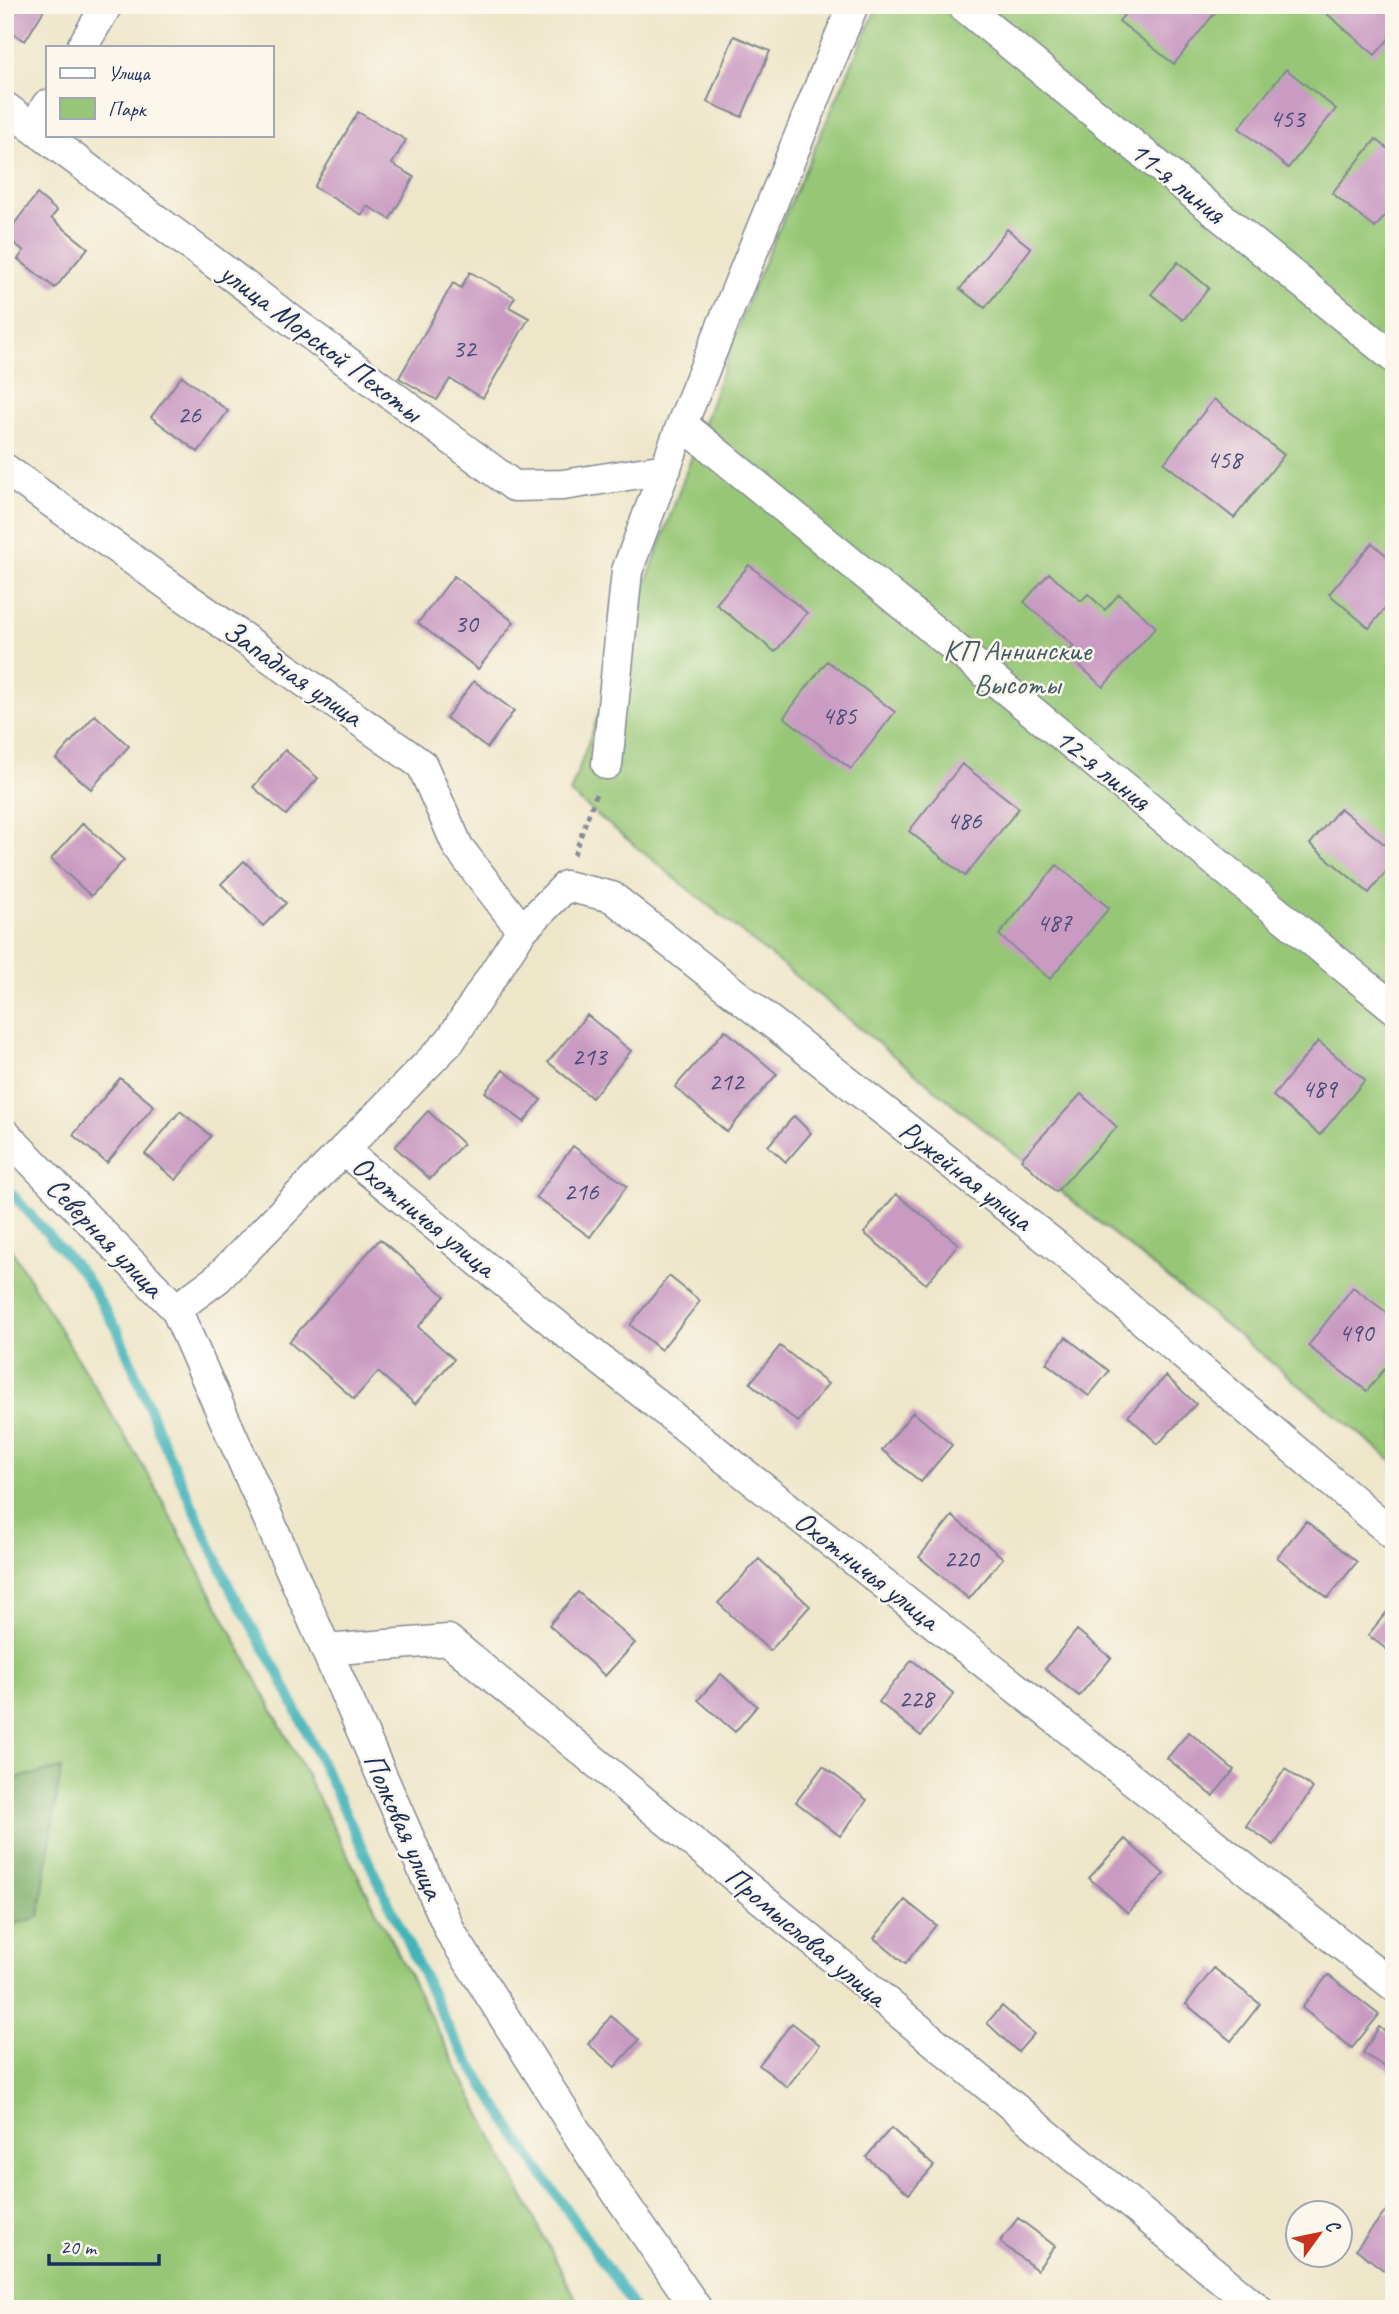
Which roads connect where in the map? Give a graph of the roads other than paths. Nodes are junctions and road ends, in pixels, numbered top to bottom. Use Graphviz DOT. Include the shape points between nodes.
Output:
graph roads {
  1 [pos="107,5"];
  2 [pos="853,5"];
  3 [pos="962,5"];
  4 [pos="83,46"];
  5 [pos="5,107"];
  6 [pos="41,116"];
  7 [pos="67,136"];
  8 [pos="1394,358"];
  9 [pos="682,424"];
  10 [pos="5,469"];
  11 [pos="666,469"];
  12 [pos="607,764"];
  13 [pos="522,930"];
  14 [pos="1394,1008"];
  15 [pos="5,1134"];
  16 [pos="343,1150"];
  17 [pos="176,1309"];
  18 [pos="1394,1535"];
  19 [pos="326,1650"];
  20 [pos="1394,1986"];
  21 [pos="696,2309"];
  22 [pos="1258,2309"];
  1 -- 4 [label="street"];
  2 -- 9 [label="street"];
  3 -- 8 [label="street, 11-я линия"];
  5 -- 6 [label="street, улица Морской Пехоты"];
  7 -- 11 [label="street, улица Морской Пехоты" via="514,486 563,485"];
  9 -- 11 [label="street"];
  9 -- 14 [label="street, 12-я линия"];
  10 -- 13 [label="street, Западная улица" via="422,765 457,847"];
  11 -- 12 [label="street" via="627,571"];
  13 -- 16 [label="street" via="450,1041"];
  13 -- 18 [label="street, Ружейная улица" via="566,886 612,897 1055,1245"];
  15 -- 17 [label="street, Северная улица"];
  16 -- 17 [label="street" via="217,1279"];
  16 -- 20 [label="street, Охотничья улица" via="576,1340"];
  17 -- 19 [label="street, Полковая улица"];
  19 -- 21 [label="street, Полковая улица" via="452,1933 593,2158"];
  19 -- 22 [label="street, Промысловая улица" via="447,1640"];
}
